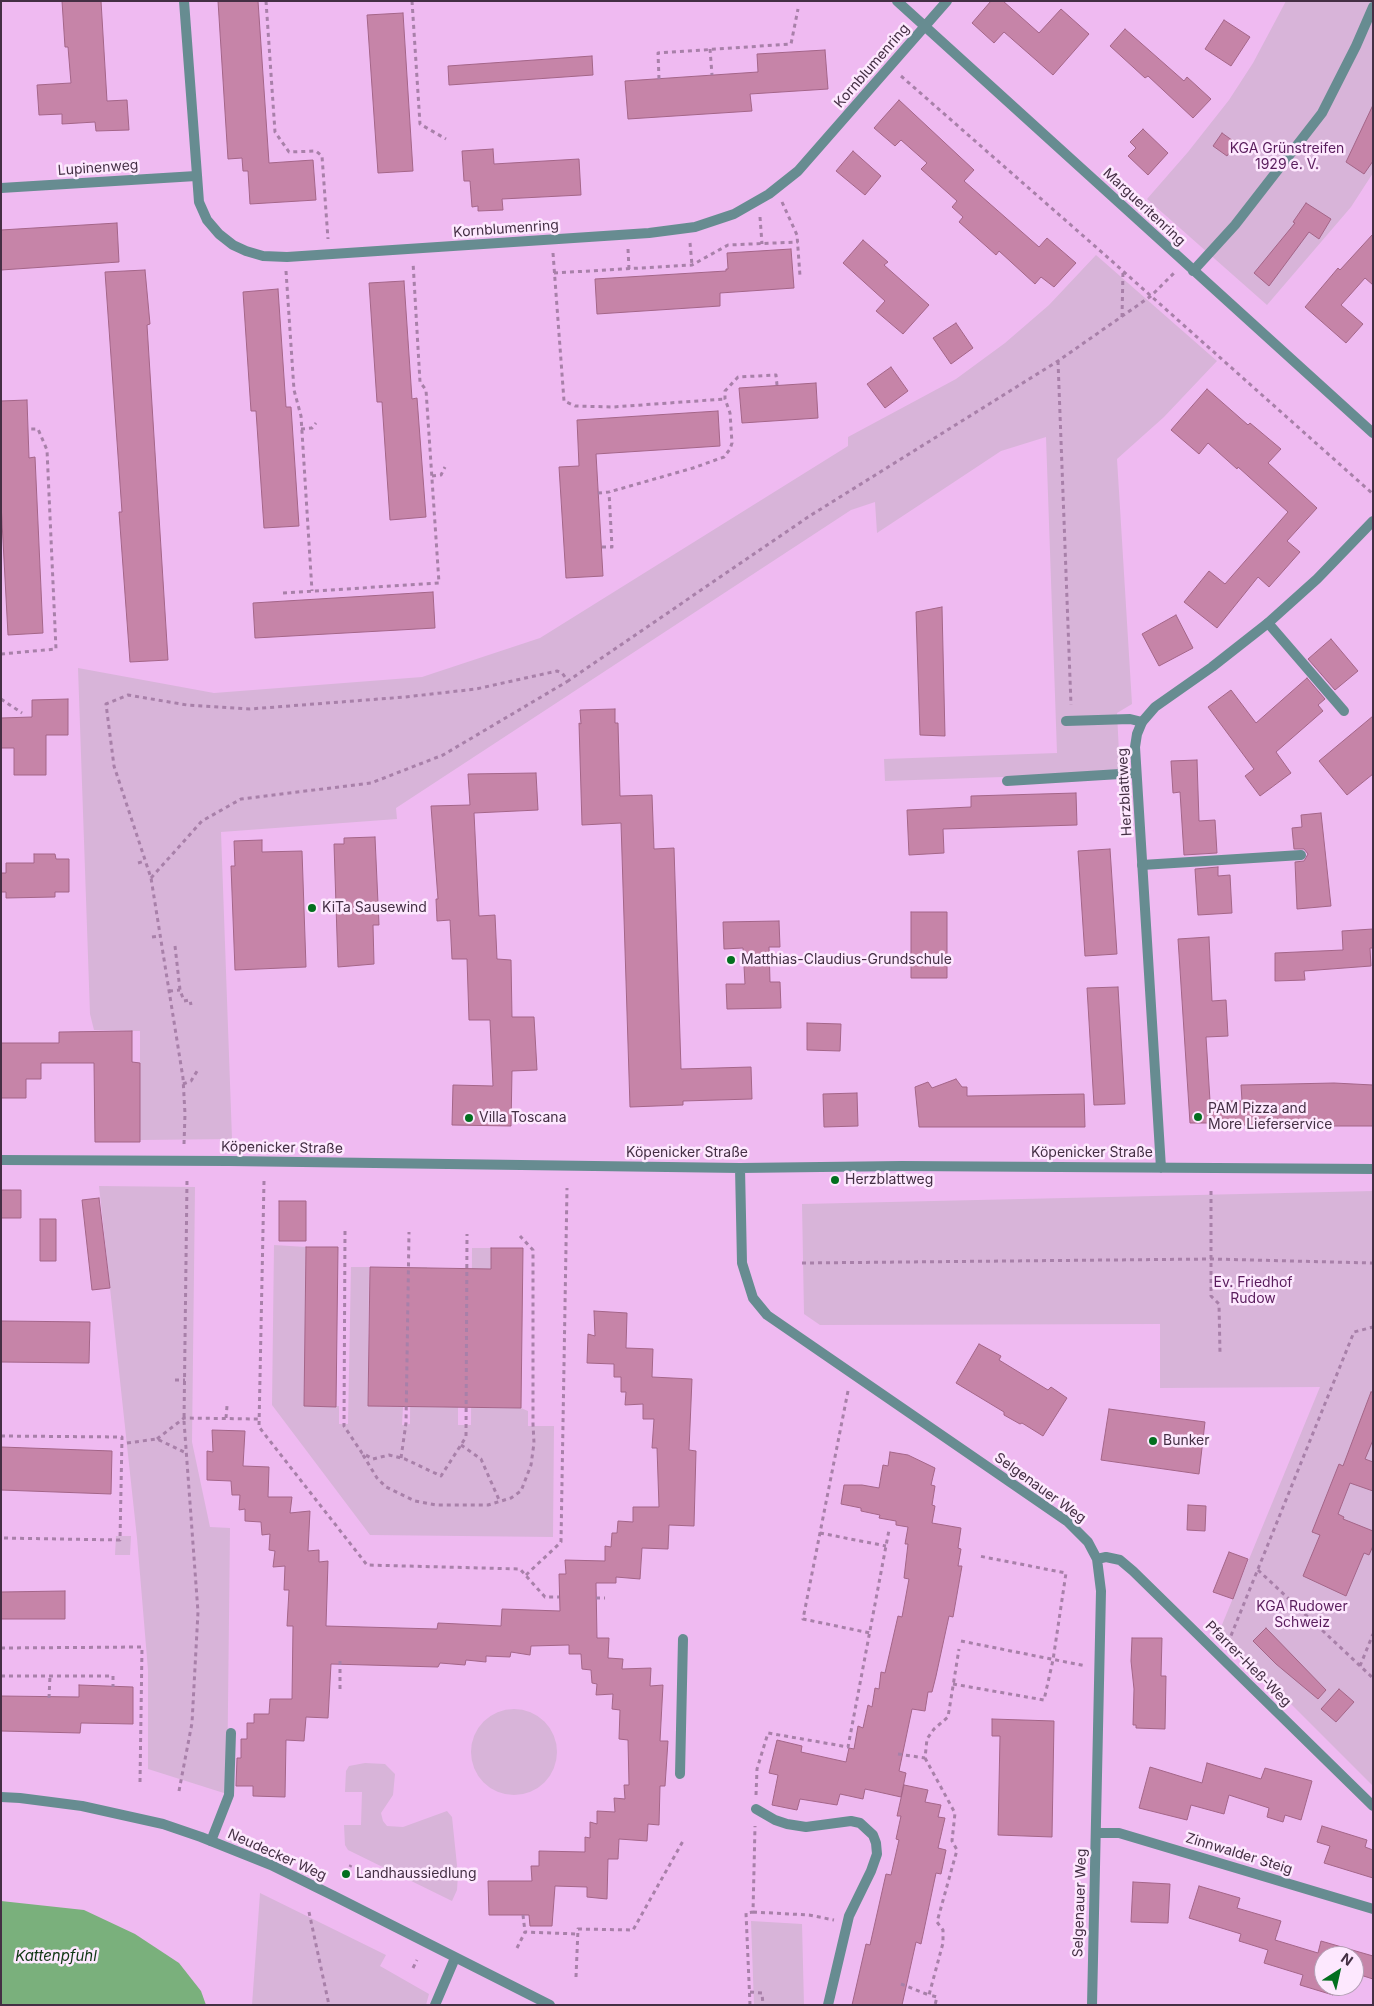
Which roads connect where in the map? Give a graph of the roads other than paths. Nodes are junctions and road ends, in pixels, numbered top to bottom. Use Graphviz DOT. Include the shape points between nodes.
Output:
graph roads {
  1 [pos="184,1"];
  2 [pos="897,1"];
  3 [pos="948,1"];
  4 [pos="1373,7"];
  5 [pos="925,26"];
  6 [pos="196,176"];
  7 [pos="1,188"];
  8 [pos="1193,272"];
  9 [pos="1373,433"];
  10 [pos="1373,521"];
  11 [pos="1268,623"];
  12 [pos="1344,711"];
  13 [pos="1069,721"];
  14 [pos="1142,722"];
  15 [pos="1136,773"];
  16 [pos="1007,781"];
  17 [pos="1301,855"];
  18 [pos="1142,865"];
  19 [pos="1,1160"];
  20 [pos="740,1168"];
  21 [pos="1161,1168"];
  22 [pos="1373,1169"];
  23 [pos="1097,1559"];
  24 [pos="683,1639"];
  25 [pos="231,1733"];
  26 [pos="680,1774"];
  27 [pos="1,1798"];
  28 [pos="1373,1806"];
  29 [pos="756,1808"];
  30 [pos="1096,1833"];
  31 [pos="211,1841"];
  32 [pos="1373,1909"];
  33 [pos="455,1958"];
  34 [pos="435,2005"];
  35 [pos="550,2005"];
  36 [pos="828,2005"];
  37 [pos="1092,2005"];
  1 -- 6 [label="street, Kornblumenring"];
  2 -- 5 [label="street, Margueritenring"];
  3 -- 5 [label="street, Kornblumenring"];
  4 -- 8 [label="street" via="1322,113 1235,226"];
  5 -- 6 [label="street, Kornblumenring" via="798,171 769,194 734,214 695,227 649,233 263,256 233,245 207,220 199,202"];
  5 -- 8 [label="street, Margueritenring"];
  6 -- 7 [label="street, Lupinenweg"];
  8 -- 9 [label="street, Margueritenring"];
  10 -- 11 [label="street, Herzblattweg" via="1317,579"];
  11 -- 12 [label="street"];
  11 -- 14 [label="street, Herzblattweg" via="1155,707"];
  13 -- 14 [label="street" via="1130,719"];
  14 -- 15 [label="street, Herzblattweg" via="1134,747"];
  15 -- 16 [label="street"];
  15 -- 18 [label="street, Herzblattweg"];
  17 -- 18 [label="street"];
  18 -- 21 [label="street, Herzblattweg"];
  19 -- 20 [label="street, Köpenicker Straße"];
  20 -- 21 [label="street, Köpenicker Straße"];
  20 -- 23 [label="street, Selgenauer Weg" via="742,1263 753,1298 767,1315 1068,1522 1088,1542"];
  21 -- 22 [label="street, Köpenicker Straße"];
  23 -- 28 [label="street, Pfarrer-Heß-Weg" via="1120,1560"];
  23 -- 30 [label="street, Selgenauer Weg" via="1101,1590"];
  24 -- 26 [label="street"];
  25 -- 31 [label="street" via="228,1796"];
  27 -- 31 [label="street, Neudecker Weg" via="82,1806 163,1824"];
  29 -- 36 [label="street" via="774,1820 797,1826 860,1823 873,1835 876,1843 877,1854 847,1923"];
  30 -- 32 [label="street, Zinnwalder Steig" via="1119,1833"];
  30 -- 37 [label="street, Selgenauer Weg"];
  31 -- 33 [label="street, Neudecker Weg" via="288,1873"];
  33 -- 34 [label="street"];
  33 -- 35 [label="street, Neudecker Weg"];
}
